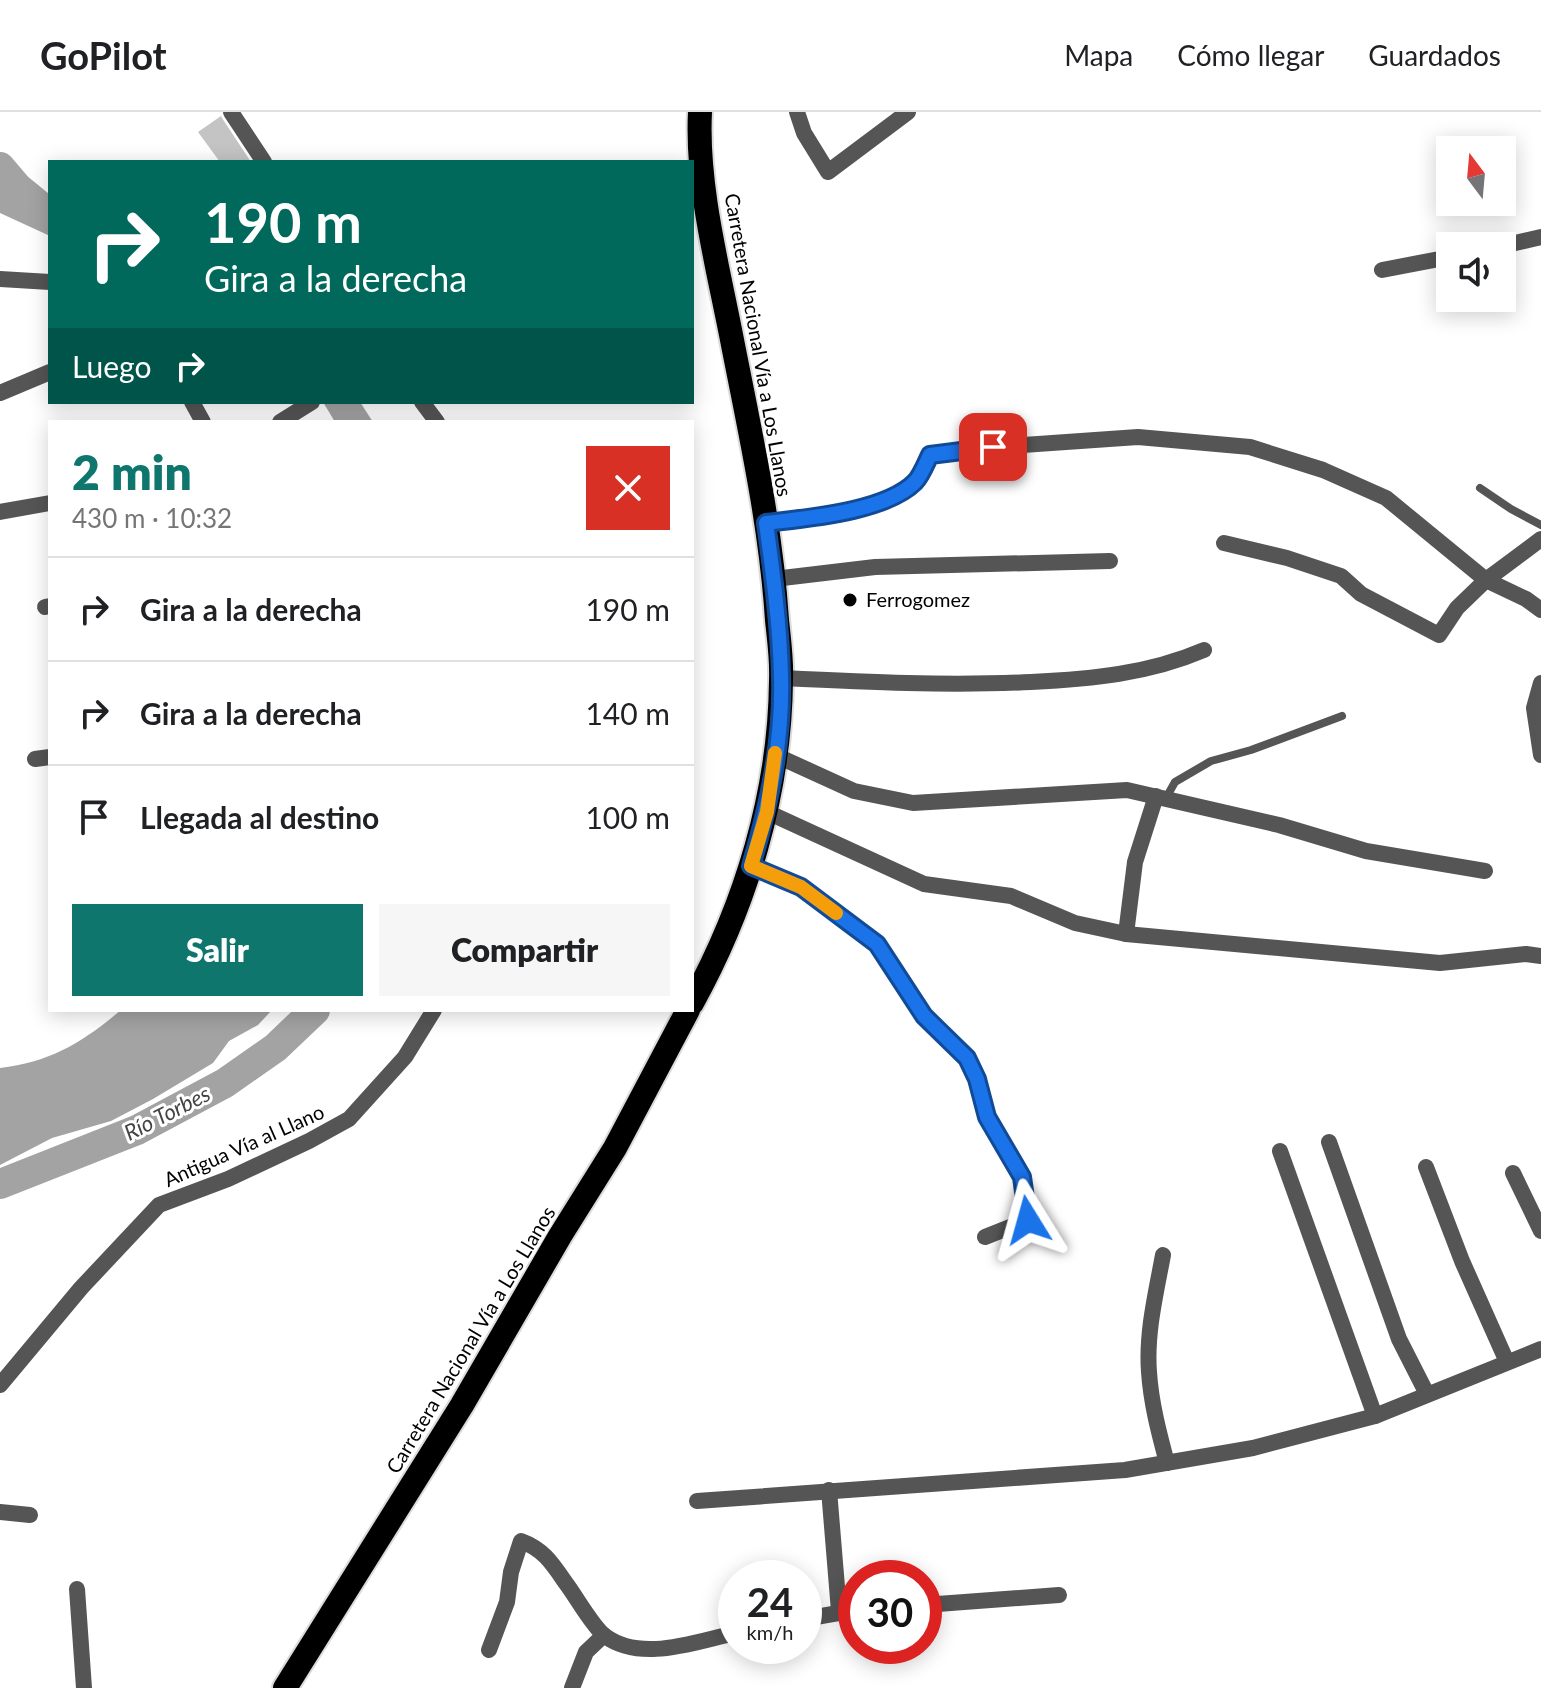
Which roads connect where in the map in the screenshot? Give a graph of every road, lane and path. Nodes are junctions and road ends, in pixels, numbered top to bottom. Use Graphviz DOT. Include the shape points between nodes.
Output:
graph roads {
  1 [pos="231,112"];
  2 [pos="700,112"];
  3 [pos="797,112"];
  4 [pos="908,112"];
  5 [pos="263,160"];
  6 [pos="1541,237"];
  7 [pos="1516,243"];
  8 [pos="1436,260"];
  9 [pos="1382,270"];
  10 [pos="0,279"];
  11 [pos="48,282"];
  12 [pos="48,373"];
  13 [pos="0,393"];
  14 [pos="309,404"];
  15 [pos="283,420"];
  16 [pos="1480,488"];
  17 [pos="48,503"];
  18 [pos="0,512"];
  19 [pos="766,523"];
  20 [pos="1541,525"];
  21 [pos="1541,539"];
  22 [pos="1224,543"];
  23 [pos="1110,561"];
  24 [pos="774,579"];
  25 [pos="1486,580"];
  26 [pos="1541,610"];
  27 [pos="1204,650"];
  28 [pos="781,678"];
  29 [pos="1541,683"];
  30 [pos="1342,716"];
  31 [pos="775,755"];
  32 [pos="1541,755"];
  33 [pos="1161,797"];
  34 [pos="767,812"];
  35 [pos="751,866"];
  36 [pos="1485,871"];
  37 [pos="1126,934"];
  38 [pos="1541,956"];
  39 [pos="694,999"];
  40 [pos="433,1012"];
  41 [pos="687,1012"];
  42 [pos="1329,1142"];
  43 [pos="1280,1151"];
  44 [pos="1426,1167"];
  45 [pos="1513,1173"];
  46 [pos="1541,1231"];
  47 [pos="985,1237"];
  48 [pos="1163,1255"];
  49 [pos="1541,1349"];
  50 [pos="1507,1362"];
  51 [pos="0,1385"];
  52 [pos="1427,1394"];
  53 [pos="1375,1416"];
  54 [pos="1167,1463"];
  55 [pos="829,1490"];
  56 [pos="697,1501"];
  57 [pos="0,1512"];
  58 [pos="30,1515"];
  59 [pos="839,1560"];
  60 [pos="77,1589"];
  61 [pos="1059,1595"];
  62 [pos="942,1604"];
  63 [pos="604,1635"];
  64 [pos="718,1637"];
  65 [pos="489,1650"];
  66 [pos="84,1688"];
  67 [pos="285,1688"];
  68 [pos="572,1688"];
  1 -- 5 [label="street"];
  2 -- 19 [label="highway, Carretera Nacional Vía a Los Llanos" via="703,179"];
  3 -- 4 [label="street" via="828,172"];
  6 -- 7 [label="street"];
  8 -- 9 [label="street"];
  10 -- 11 [label="street"];
  12 -- 13 [label="street"];
  14 -- 15 [label="street"];
  16 -- 20 [label="lane"];
  17 -- 18 [label="street"];
  19 -- 24 [label="highway, Carretera Nacional Vía a Los Llanos"];
  19 -- 25 [label="street" via="844,513 892,496 915,482 930,455 1138,437 1250,447 1323,470 1386,498"];
  21 -- 25 [label="street"];
  22 -- 25 [label="street" via="1341,576 1361,594 1439,635"];
  23 -- 24 [label="street" via="875,567"];
  24 -- 28 [label="highway, Carretera Nacional Vía a Los Llanos"];
  25 -- 26 [label="street"];
  27 -- 28 [label="street" via="1146,670 1077,680 958,686"];
  28 -- 31 [label="highway, Carretera Nacional Vía a Los Llanos"];
  29 -- 32 [label="street" via="1534,708"];
  30 -- 33 [label="lane" via="1211,761"];
  31 -- 33 [label="street" via="854,791 913,803 1101,790"];
  31 -- 34 [label="highway, Carretera Nacional Vía a Los Llanos"];
  33 -- 36 [label="street" via="1366,851"];
  33 -- 37 [label="street" via="1135,862"];
  34 -- 35 [label="highway, Carretera Nacional Vía a Los Llanos"];
  34 -- 37 [label="street" via="924,884 1011,896 1075,923"];
  35 -- 39 [label="highway, Carretera Nacional Vía a Los Llanos"];
  35 -- 47 [label="street" via="801,887 877,944 924,1016 967,1058 987,1117 1022,1177 1028,1207 1028,1220"];
  37 -- 38 [label="street" via="1440,963"];
  40 -- 51 [label="street, Antigua Vía al Llano" via="405,1057 349,1119 228,1179 159,1205"];
  41 -- 67 [label="highway, Carretera Nacional Vía a Los Llanos" via="615,1148"];
  42 -- 52 [label="street" via="1399,1339"];
  43 -- 53 [label="street"];
  44 -- 50 [label="street"];
  45 -- 46 [label="street"];
  48 -- 54 [label="street" via="1149,1369"];
  49 -- 50 [label="street"];
  50 -- 52 [label="street"];
  52 -- 53 [label="street"];
  53 -- 54 [label="street" via="1253,1448"];
  54 -- 55 [label="street"];
  55 -- 56 [label="street"];
  55 -- 59 [label="street"];
  57 -- 58 [label="street"];
  60 -- 66 [label="street"];
  61 -- 62 [label="street"];
  63 -- 64 [label="street" via="629,1647 656,1649"];
  63 -- 65 [label="street" via="549,1560 537,1547 521,1541"];
  63 -- 68 [label="street" via="586,1652"];
}
